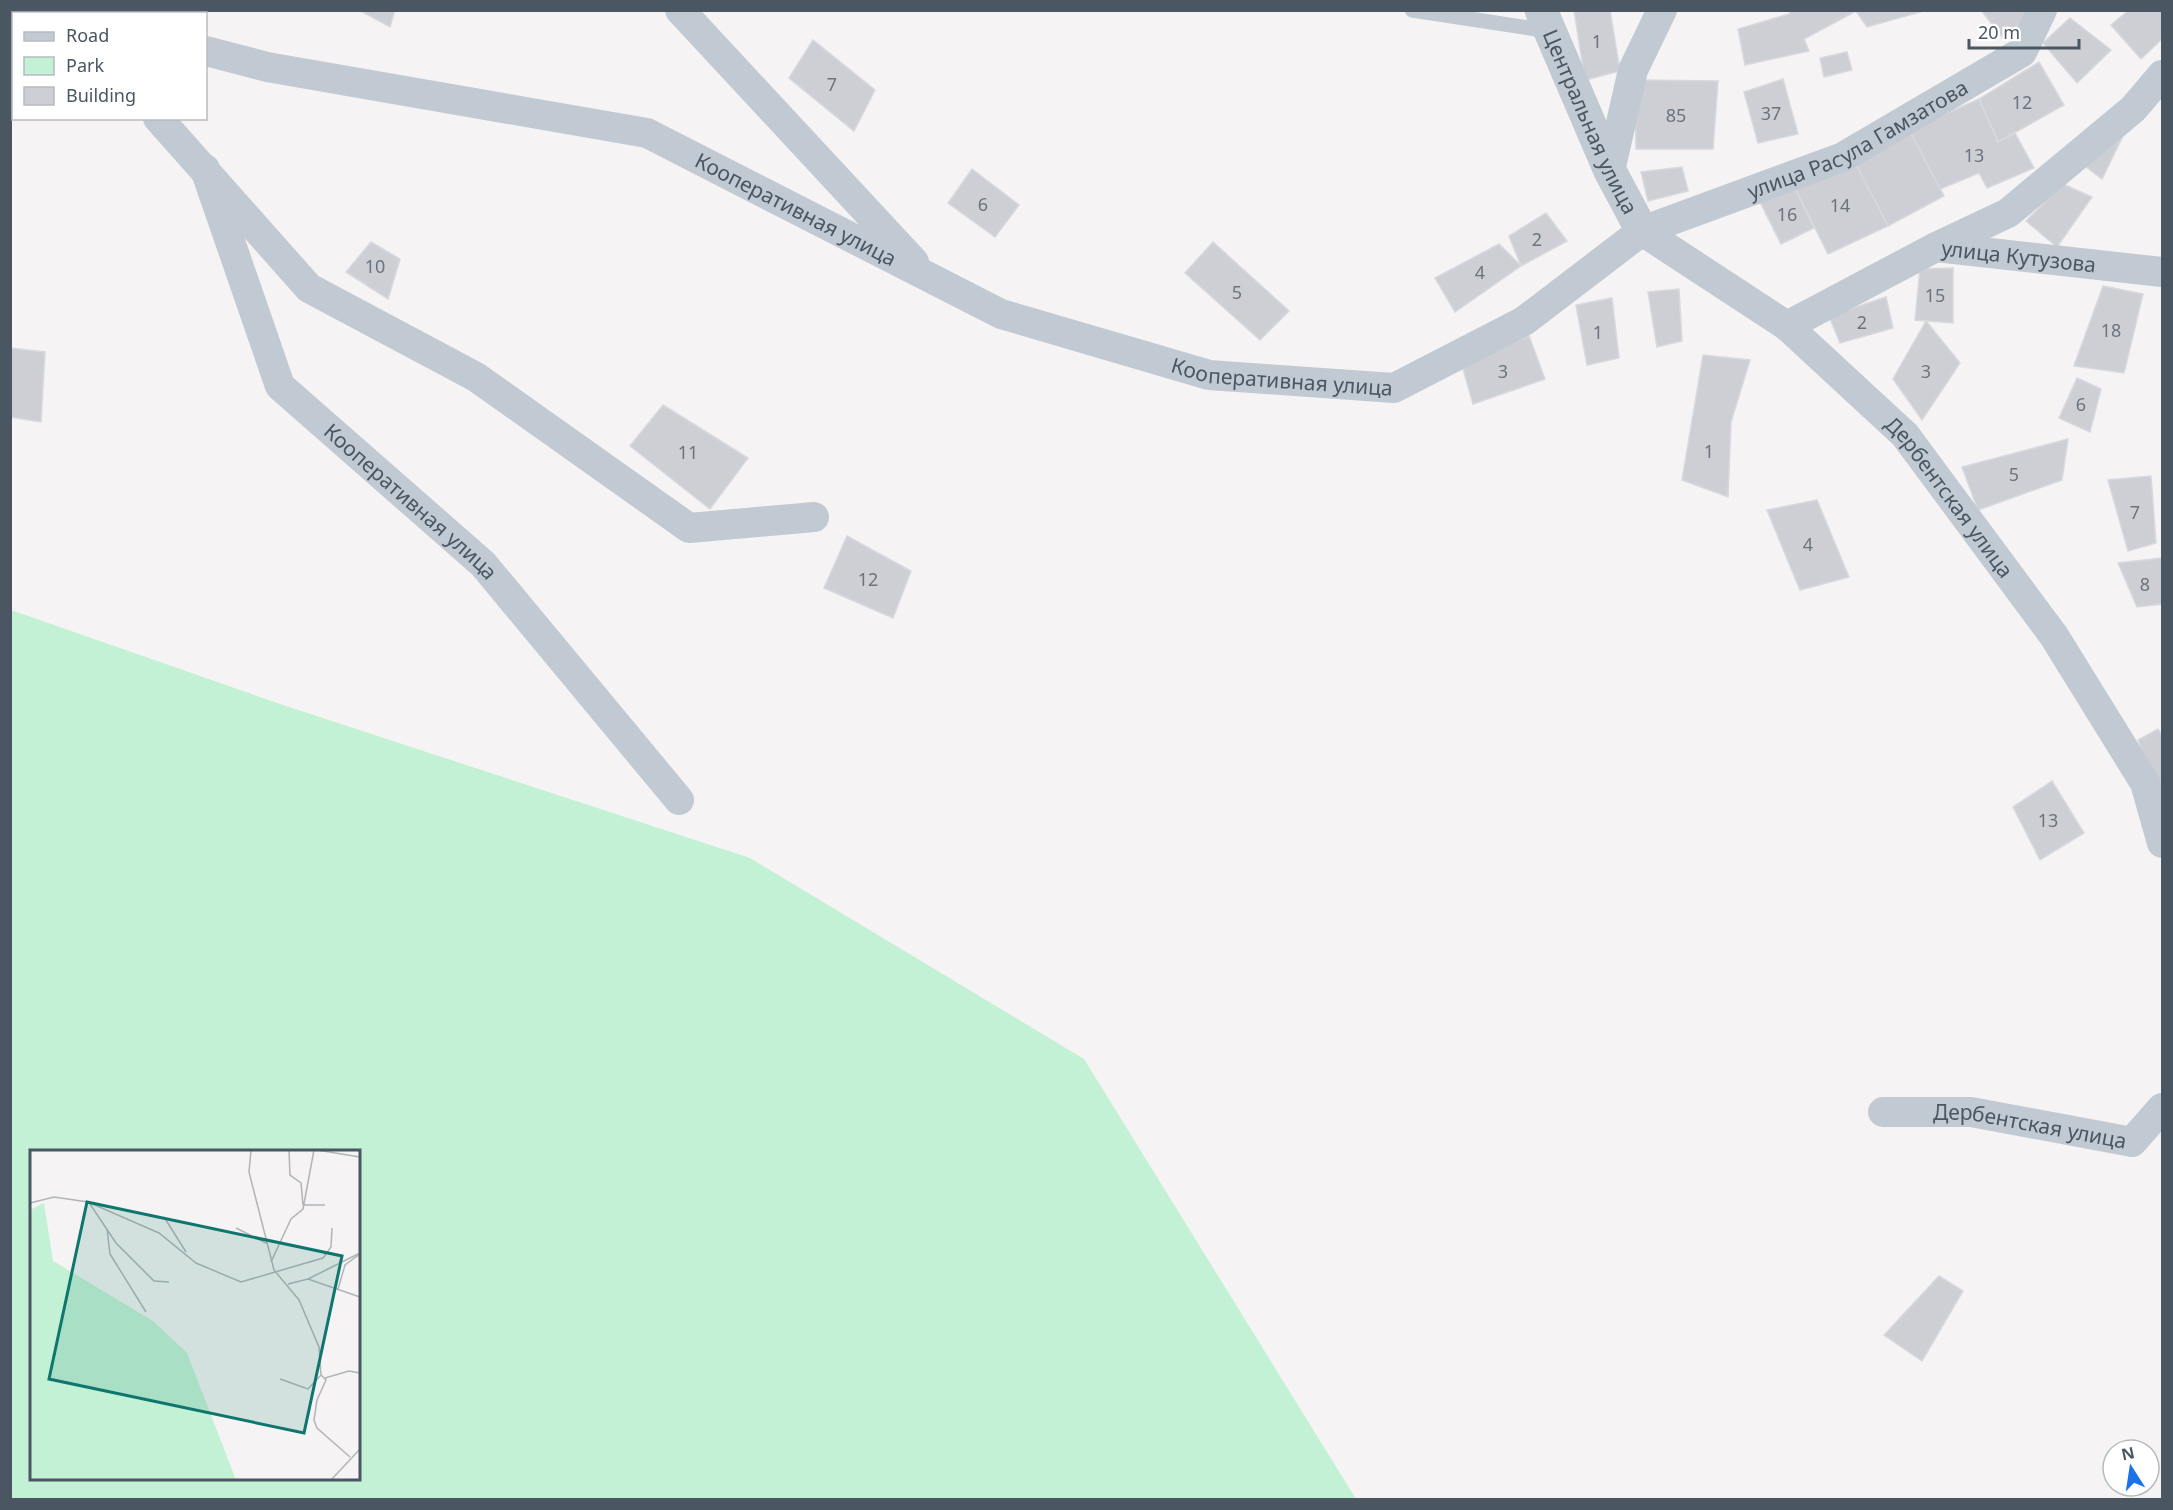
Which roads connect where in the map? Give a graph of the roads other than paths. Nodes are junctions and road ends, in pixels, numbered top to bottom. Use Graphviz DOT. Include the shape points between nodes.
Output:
graph roads {
  1 [pos="680,10"];
  2 [pos="1412,10"];
  3 [pos="1662,10"];
  4 [pos="2042,10"];
  5 [pos="1545,21"];
  6 [pos="207,51"];
  7 [pos="2163,75"];
  8 [pos="160,120"];
  9 [pos="205,169"];
  10 [pos="1610,171"];
  11 [pos="1642,231"];
  12 [pos="1936,247"];
  13 [pos="2163,272"];
  14 [pos="928,277"];
  15 [pos="1787,326"];
  16 [pos="814,517"];
  17 [pos="679,800"];
  18 [pos="2163,843"];
  19 [pos="2163,1108"];
  20 [pos="1883,1112"];
  1 -- 14 [label="street, Кооперативная улица"];
  2 -- 5 [label="lane"];
  3 -- 10 [label="street" via="1633,70"];
  4 -- 11 [label="street, улица Расула Гамзатова" via="2022,52 1843,157"];
  5 -- 10 [label="street, Центральная улица"];
  6 -- 14 [label="street, Кооперативная улица" via="267,67 647,133"];
  7 -- 12 [label="street" via="2133,110 2008,213"];
  8 -- 9 [label="street, Кооперативная улица"];
  9 -- 16 [label="street, Кооперативная улица" via="309,288 476,377 689,528"];
  9 -- 17 [label="street, Кооперативная улица" via="280,386 483,564"];
  10 -- 11 [label="street, Центральная улица"];
  11 -- 14 [label="street, Кооперативная улица" via="1524,321 1394,388 1209,375 1001,314"];
  11 -- 15 [label="street, Дербентская улица"];
  12 -- 13 [label="street, улица Кутузова"];
  12 -- 15 [label="street, улица Кутузова"];
  15 -- 18 [label="street, Дербентская улица" via="1905,435 2054,636 2145,783"];
  19 -- 20 [label="street, Дербентская улица" via="2132,1142 1971,1112"];
}
